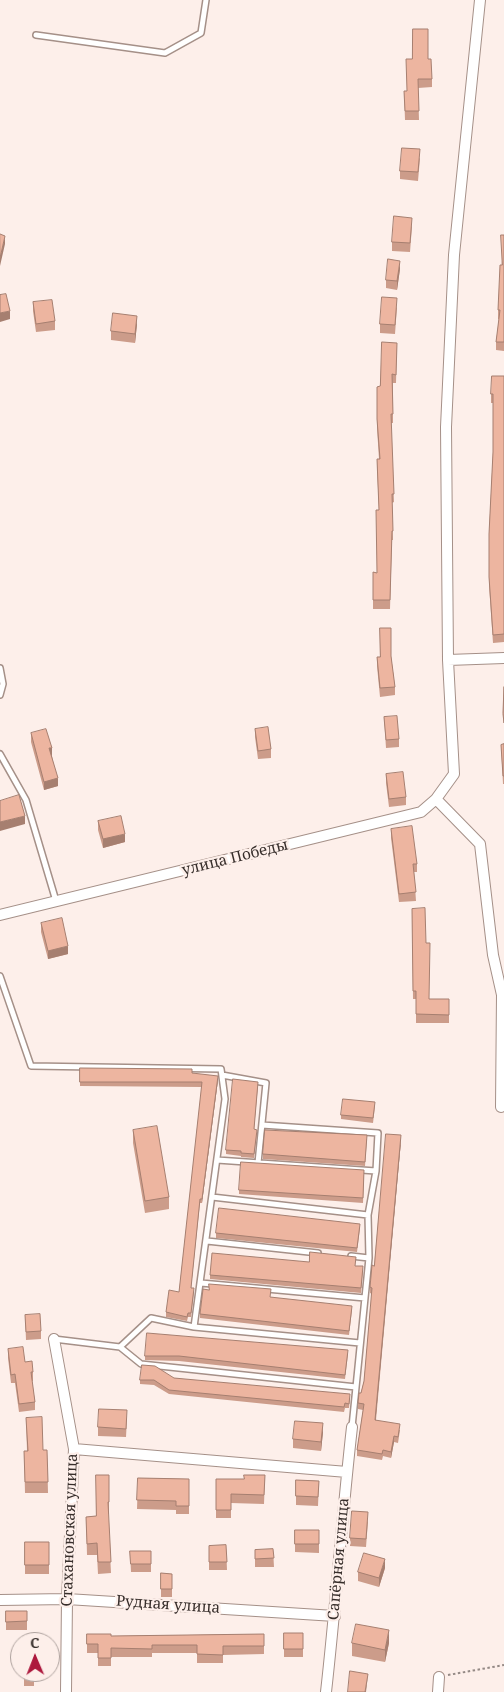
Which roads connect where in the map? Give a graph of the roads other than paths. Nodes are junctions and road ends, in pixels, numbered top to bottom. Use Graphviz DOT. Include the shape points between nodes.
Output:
graph roads {
  1 [pos="206,0"];
  2 [pos="480,0"];
  3 [pos="36,35"];
  4 [pos="504,658"];
  5 [pos="448,660"];
  6 [pos="0,668"];
  7 [pos="0,695"];
  8 [pos="0,754"];
  9 [pos="436,799"];
  10 [pos="56,902"];
  11 [pos="0,916"];
  12 [pos="0,976"];
  13 [pos="222,1075"];
  14 [pos="501,1107"];
  15 [pos="262,1125"];
  16 [pos="217,1160"];
  17 [pos="258,1163"];
  18 [pos="376,1171"];
  19 [pos="212,1197"];
  20 [pos="368,1215"];
  21 [pos="207,1240"];
  22 [pos="322,1253"];
  23 [pos="341,1255"];
  24 [pos="369,1258"];
  25 [pos="201,1283"];
  26 [pos="365,1298"];
  27 [pos="194,1327"];
  28 [pos="54,1339"];
  29 [pos="360,1342"];
  30 [pos="120,1346"];
  31 [pos="356,1387"];
  32 [pos="352,1427"];
  33 [pos="74,1449"];
  34 [pos="347,1472"];
  35 [pos="67,1598"];
  36 [pos="0,1600"];
  37 [pos="335,1616"];
  38 [pos="439,1677"];
  39 [pos="66,1692"];
  40 [pos="326,1692"];
  41 [pos="438,1692"];
  1 -- 3 [label="lane" via="201,33 165,53"];
  2 -- 5 [label="street" via="454,255 446,427"];
  4 -- 5 [label="street"];
  5 -- 9 [label="street, улица Победы" via="454,774"];
  6 -- 7 [label="lane" via="3,684"];
  8 -- 10 [label="lane" via="26,800"];
  9 -- 10 [label="street, улица Победы" via="421,812"];
  9 -- 14 [label="street" via="480,844 493,955 502,995"];
  10 -- 11 [label="street, улица Победы"];
  12 -- 13 [label="lane" via="31,1066 221,1069"];
  13 -- 15 [label="lane" via="266,1084"];
  13 -- 16 [label="lane" via="225,1100"];
  15 -- 17 [label="lane"];
  15 -- 18 [label="lane" via="378,1133"];
  16 -- 17 [label="lane"];
  16 -- 19 [label="lane"];
  17 -- 18 [label="lane"];
  18 -- 20 [label="lane"];
  19 -- 20 [label="lane"];
  19 -- 21 [label="lane"];
  20 -- 24 [label="lane"];
  21 -- 22 [label="lane"];
  21 -- 25 [label="lane"];
  23 -- 24 [label="lane"];
  24 -- 26 [label="lane"];
  25 -- 26 [label="lane"];
  25 -- 27 [label="lane"];
  26 -- 29 [label="lane"];
  27 -- 29 [label="lane"];
  27 -- 30 [label="lane" via="150,1318"];
  28 -- 30 [label="lane"];
  28 -- 33 [label="street, Стахановская улица"];
  29 -- 31 [label="lane"];
  30 -- 31 [label="lane" via="141,1364"];
  31 -- 32 [label="lane"];
  32 -- 34 [label="street, Сапёрная улица"];
  33 -- 34 [label="street"];
  33 -- 35 [label="street, Стахановская улица"];
  34 -- 37 [label="street, Сапёрная улица"];
  35 -- 36 [label="street, Рудная улица"];
  35 -- 37 [label="street, Рудная улица"];
  35 -- 39 [label="street, Стахановская улица"];
  37 -- 40 [label="street, Сапёрная улица"];
  38 -- 41 [label="street"];
}
